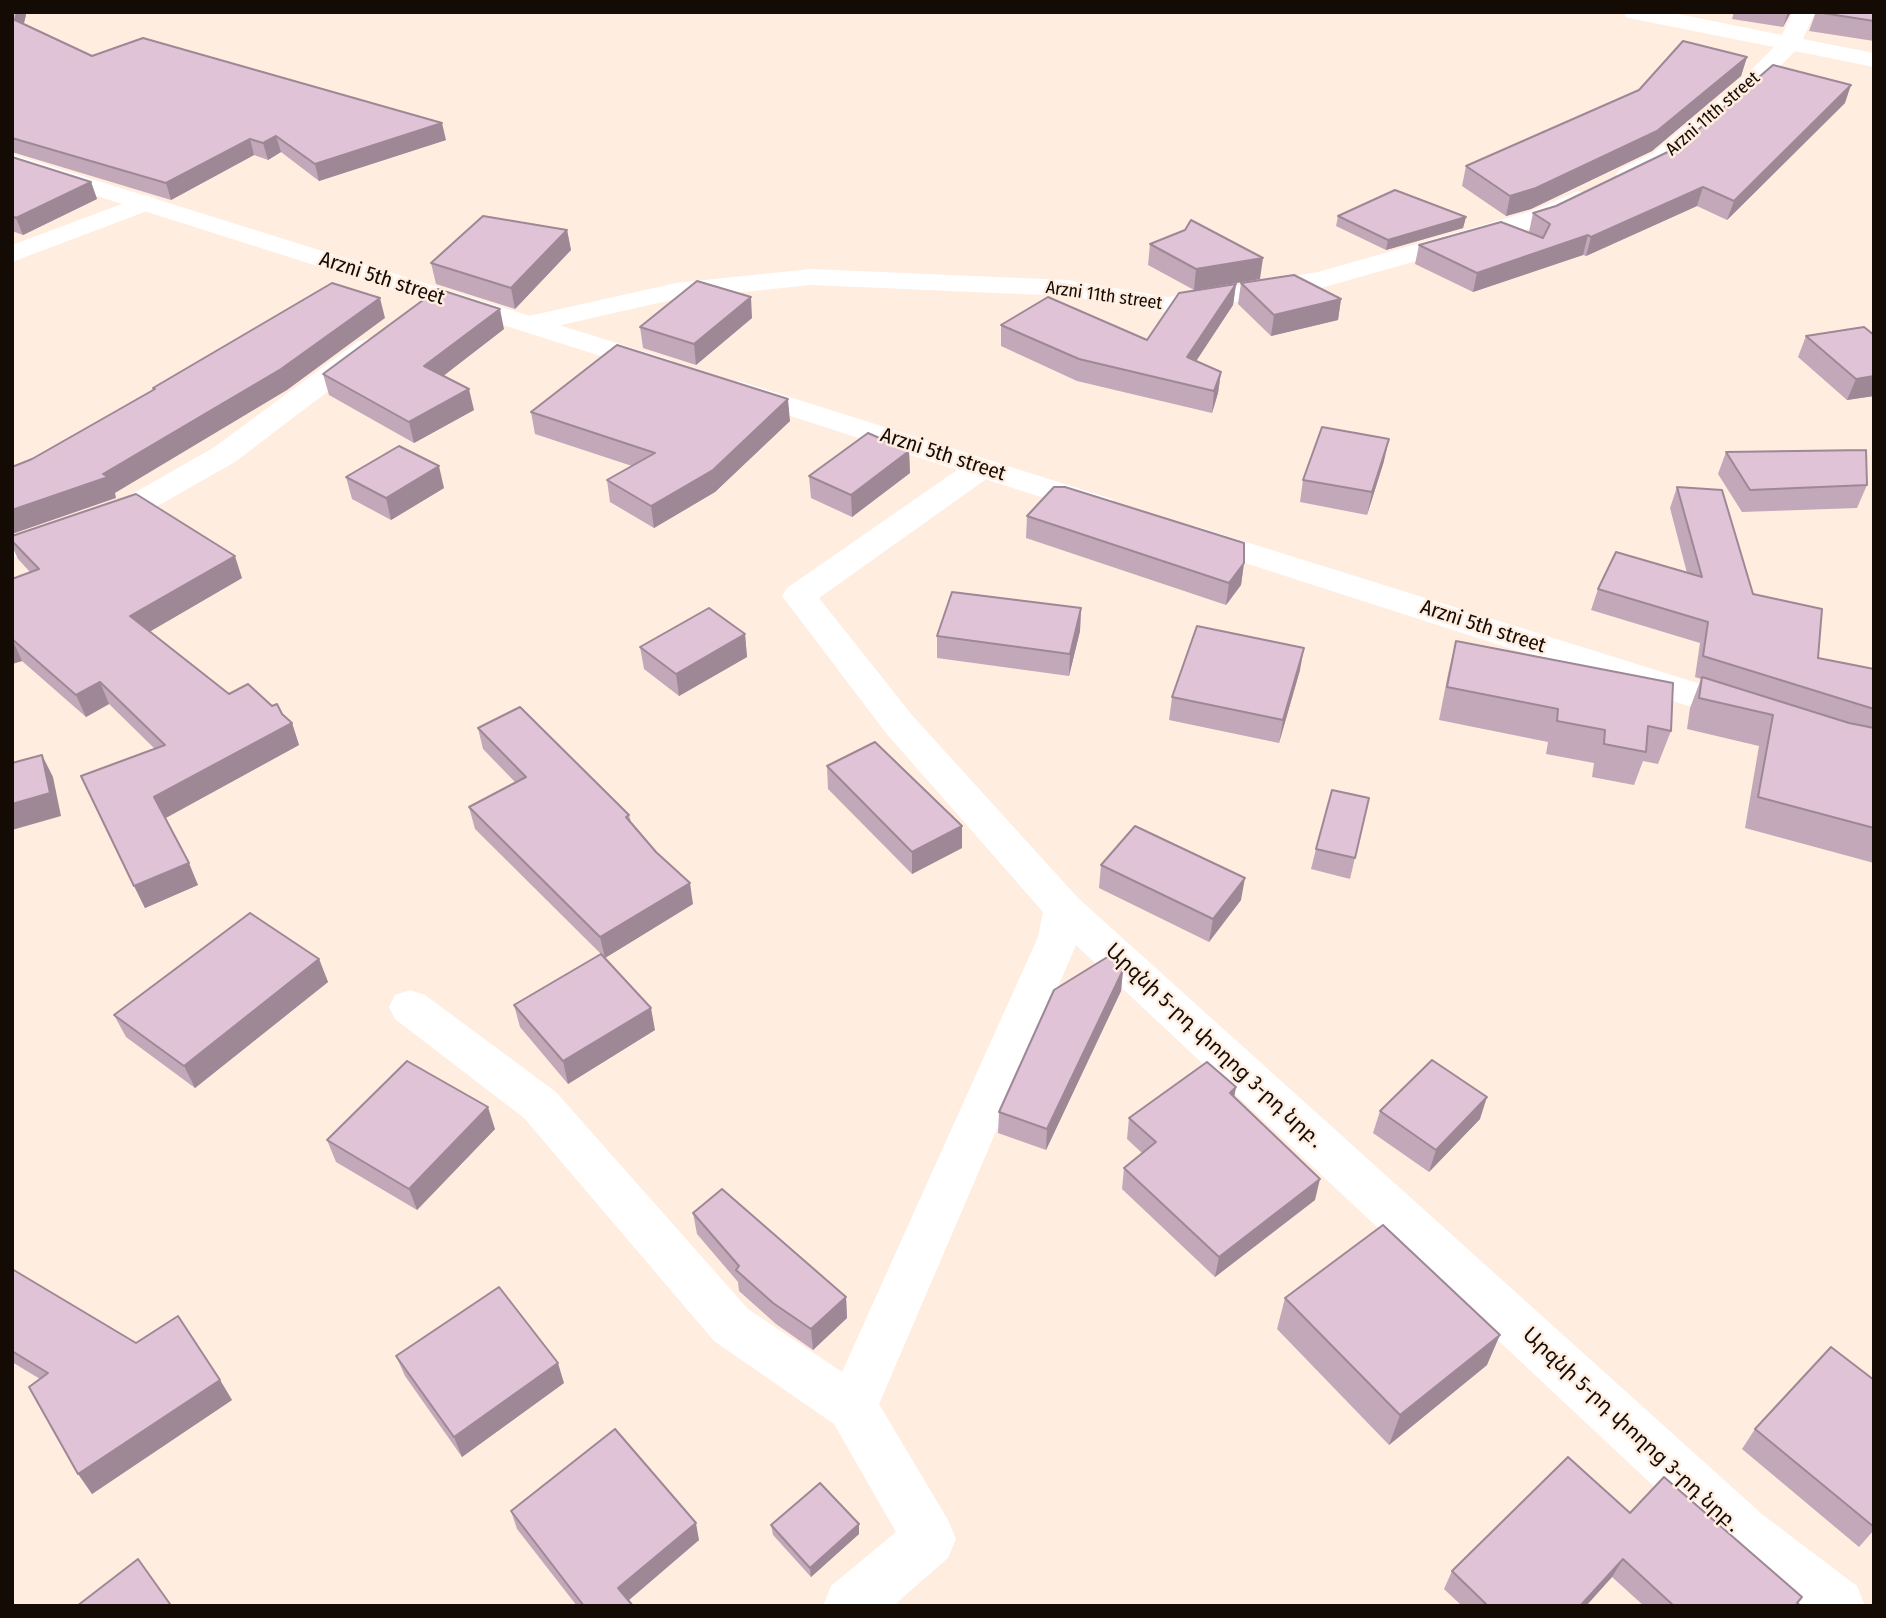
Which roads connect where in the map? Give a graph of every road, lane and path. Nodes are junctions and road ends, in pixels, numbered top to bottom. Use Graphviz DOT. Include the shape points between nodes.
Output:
graph roads {
  1 [pos="1634,12"];
  2 [pos="1804,12"];
  3 [pos="1789,44"];
  4 [pos="1874,60"];
  5 [pos="12,161"];
  6 [pos="146,203"];
  7 [pos="12,254"];
  8 [pos="436,297"];
  9 [pos="530,324"];
  10 [pos="981,468"];
  11 [pos="1128,514"];
  12 [pos="1168,527"];
  13 [pos="12,548"];
  14 [pos="1768,718"];
  15 [pos="1064,909"];
  16 [pos="410,1007"];
  17 [pos="852,1407"];
  18 [pos="851,1606"];
  19 [pos="1838,1606"];
  1 -- 3 [label="street"];
  2 -- 3 [label="street, Arzni 11th street"];
  3 -- 4 [label="street"];
  3 -- 9 [label="street, Arzni 11th street" via="1745,89 1662,158 1541,218 1321,280 1168,305 1067,288 811,277 676,291"];
  5 -- 6 [label="street, Arzni 5th street"];
  6 -- 7 [label="street"];
  6 -- 8 [label="street, Arzni 5th street"];
  8 -- 9 [label="street, Arzni 5th street"];
  8 -- 13 [label="street" via="213,462 136,505"];
  9 -- 10 [label="street, Arzni 5th street"];
  10 -- 11 [label="street, Arzni 5th street"];
  10 -- 15 [label="street, Արզնի 5-րդ փողոց 3-րդ նրբ․" via="799,596 899,724"];
  12 -- 14 [label="street, Arzni 5th street"];
  15 -- 17 [label="street" via="1059,937"];
  15 -- 19 [label="street, Արզնի 5-րդ փողոց 3-րդ նրբ․" via="1744,1534"];
  16 -- 17 [label="street" via="540,1105 730,1325"];
  17 -- 18 [label="street" via="929,1539"];
}
